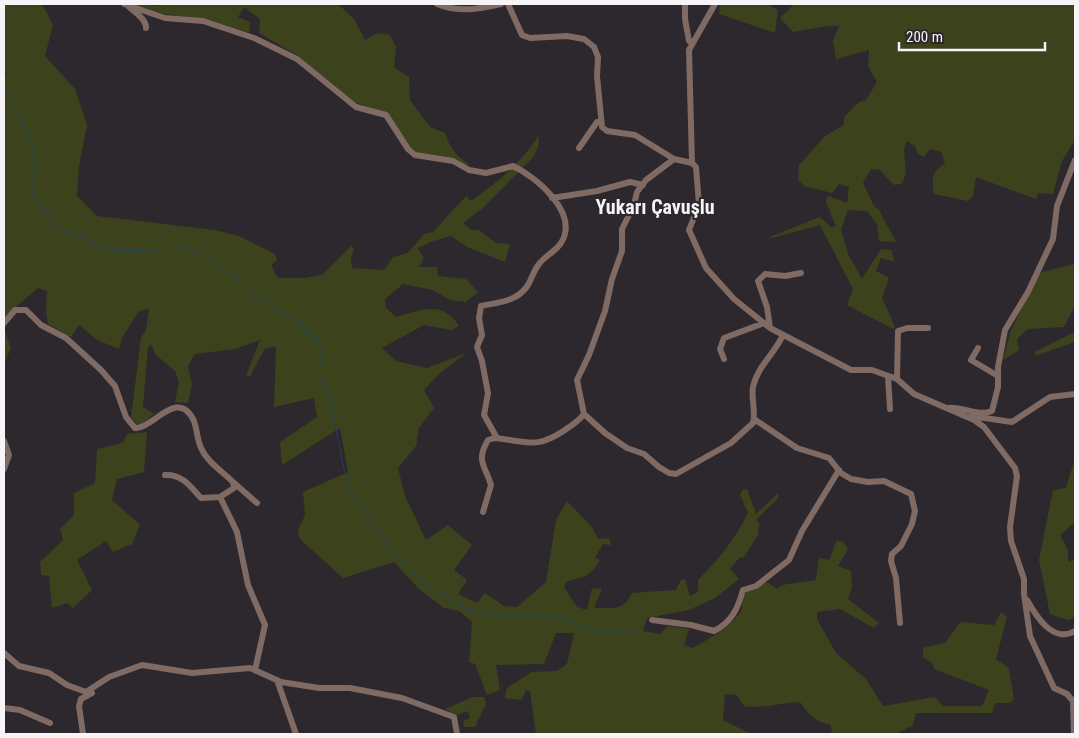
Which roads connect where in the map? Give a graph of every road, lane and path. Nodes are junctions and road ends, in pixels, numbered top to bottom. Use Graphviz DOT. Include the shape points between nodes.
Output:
graph roads {
  1 [pos="125,4"];
  2 [pos="437,4"];
  3 [pos="501,4"];
  4 [pos="508,4"];
  5 [pos="685,4"];
  6 [pos="715,4"];
  7 [pos="146,28"];
  8 [pos="693,42"];
  9 [pos="601,121"];
  10 [pos="580,148"];
  11 [pos="674,159"];
  12 [pos="1075,160"];
  13 [pos="692,163"];
  14 [pos="643,185"];
  15 [pos="552,198"];
  16 [pos="801,273"];
  17 [pos="4,323"];
  18 [pos="764,323"];
  19 [pos="770,328"];
  20 [pos="928,328"];
  21 [pos="783,335"];
  22 [pos="978,348"];
  23 [pos="724,359"];
  24 [pos="888,376"];
  25 [pos="998,376"];
  26 [pos="897,379"];
  27 [pos="1075,394"];
  28 [pos="947,408"];
  29 [pos="890,409"];
  30 [pos="584,414"];
  31 [pos="960,414"];
  32 [pos="754,419"];
  33 [pos="497,438"];
  34 [pos="4,441"];
  35 [pos="4,469"];
  36 [pos="839,470"];
  37 [pos="165,475"];
  38 [pos="233,482"];
  39 [pos="220,497"];
  40 [pos="257,503"];
  41 [pos="483,512"];
  42 [pos="1024,594"];
  43 [pos="652,620"];
  44 [pos="900,624"];
  45 [pos="1075,631"];
  46 [pos="4,653"];
  47 [pos="254,670"];
  48 [pos="105,680"];
  49 [pos="277,680"];
  50 [pos="4,708"];
  51 [pos="50,723"];
  52 [pos="457,733"];
  53 [pos="1072,733"];
  54 [pos="83,734"];
  55 [pos="296,734"];
  1 -- 7 [label="street" via="142,18"];
  1 -- 15 [label="street" via="165,18 203,22 254,38 297,59 356,107 386,115 415,155 453,162 469,170 486,173 513,166 530,174"];
  2 -- 3 [label="street" via="458,10"];
  4 -- 9 [label="street" via="522,35 530,38 567,36 584,39 594,47 598,57"];
  5 -- 8 [label="street" via="687,34"];
  6 -- 8 [label="street"];
  8 -- 13 [label="street" via="689,50"];
  9 -- 10 [label="street" via="596,122"];
  9 -- 11 [label="street" via="607,131 635,135"];
  11 -- 13 [label="street"];
  11 -- 14 [label="street"];
  12 -- 25 [label="street" via="1057,206 1053,240 1005,330"];
  13 -- 18 [label="street" via="696,167 699,205 689,230 696,247 706,268"];
  14 -- 15 [label="street" via="630,182"];
  14 -- 30 [label="street" via="622,229 622,251 605,312 578,374"];
  15 -- 33 [label="street" via="565,216 562,241 538,266 527,287 510,301 494,302 481,306 479,310 482,335 477,347 488,393 484,416"];
  16 -- 19 [label="street" via="785,276 765,274 758,280"];
  17 -- 38 [label="street" via="15,310 26,310 41,325 66,338 115,386 126,417 135,428 145,427 170,408 185,410 194,422 201,448 214,466"];
  18 -- 19 [label="street"];
  18 -- 23 [label="street" via="724,338 720,348"];
  19 -- 21 [label="street"];
  20 -- 26 [label="street" via="898,331"];
  21 -- 24 [label="street" via="851,370 872,370"];
  21 -- 32 [label="street" via="758,374 753,388"];
  22 -- 25 [label="street" via="971,360 983,363"];
  24 -- 26 [label="street"];
  24 -- 29 [label="street"];
  25 -- 28 [label="street" via="992,411 982,413"];
  26 -- 28 [label="street" via="914,394"];
  27 -- 31 [label="street" via="1050,397 1012,422"];
  28 -- 31 [label="street"];
  30 -- 32 [label="street" via="627,448 644,454 664,470 676,474 731,443"];
  30 -- 33 [label="street" via="558,435 542,443"];
  31 -- 42 [label="street" via="984,427 1015,468 1017,486 1010,527 1024,579"];
  32 -- 36 [label="street" via="796,448 830,458"];
  33 -- 41 [label="street" via="488,440 482,456 482,467 491,485"];
  34 -- 35 [label="street" via="9,455"];
  36 -- 43 [label="street" via="802,531 789,560 756,586 743,590 740,605 720,628 714,632 691,624"];
  36 -- 44 [label="street" via="851,479 884,481 911,494 914,499 916,511 912,524 892,554 891,561 896,578"];
  37 -- 39 [label="street" via="176,474 201,498"];
  38 -- 39 [label="street" via="234,488"];
  38 -- 40 [label="street"];
  39 -- 47 [label="street" via="236,532 248,585 265,625"];
  42 -- 45 [label="street" via="1047,628 1062,634"];
  42 -- 53 [label="street" via="1030,636 1042,665 1054,688 1073,701"];
  46 -- 48 [label="street" via="19,666 49,673 86,692"];
  47 -- 48 [label="street" via="192,673 142,665"];
  47 -- 49 [label="street"];
  48 -- 54 [label="street" via="81,699"];
  49 -- 52 [label="street" via="402,698 454,717"];
  49 -- 55 [label="street"];
  50 -- 51 [label="street" via="20,710"];
}
